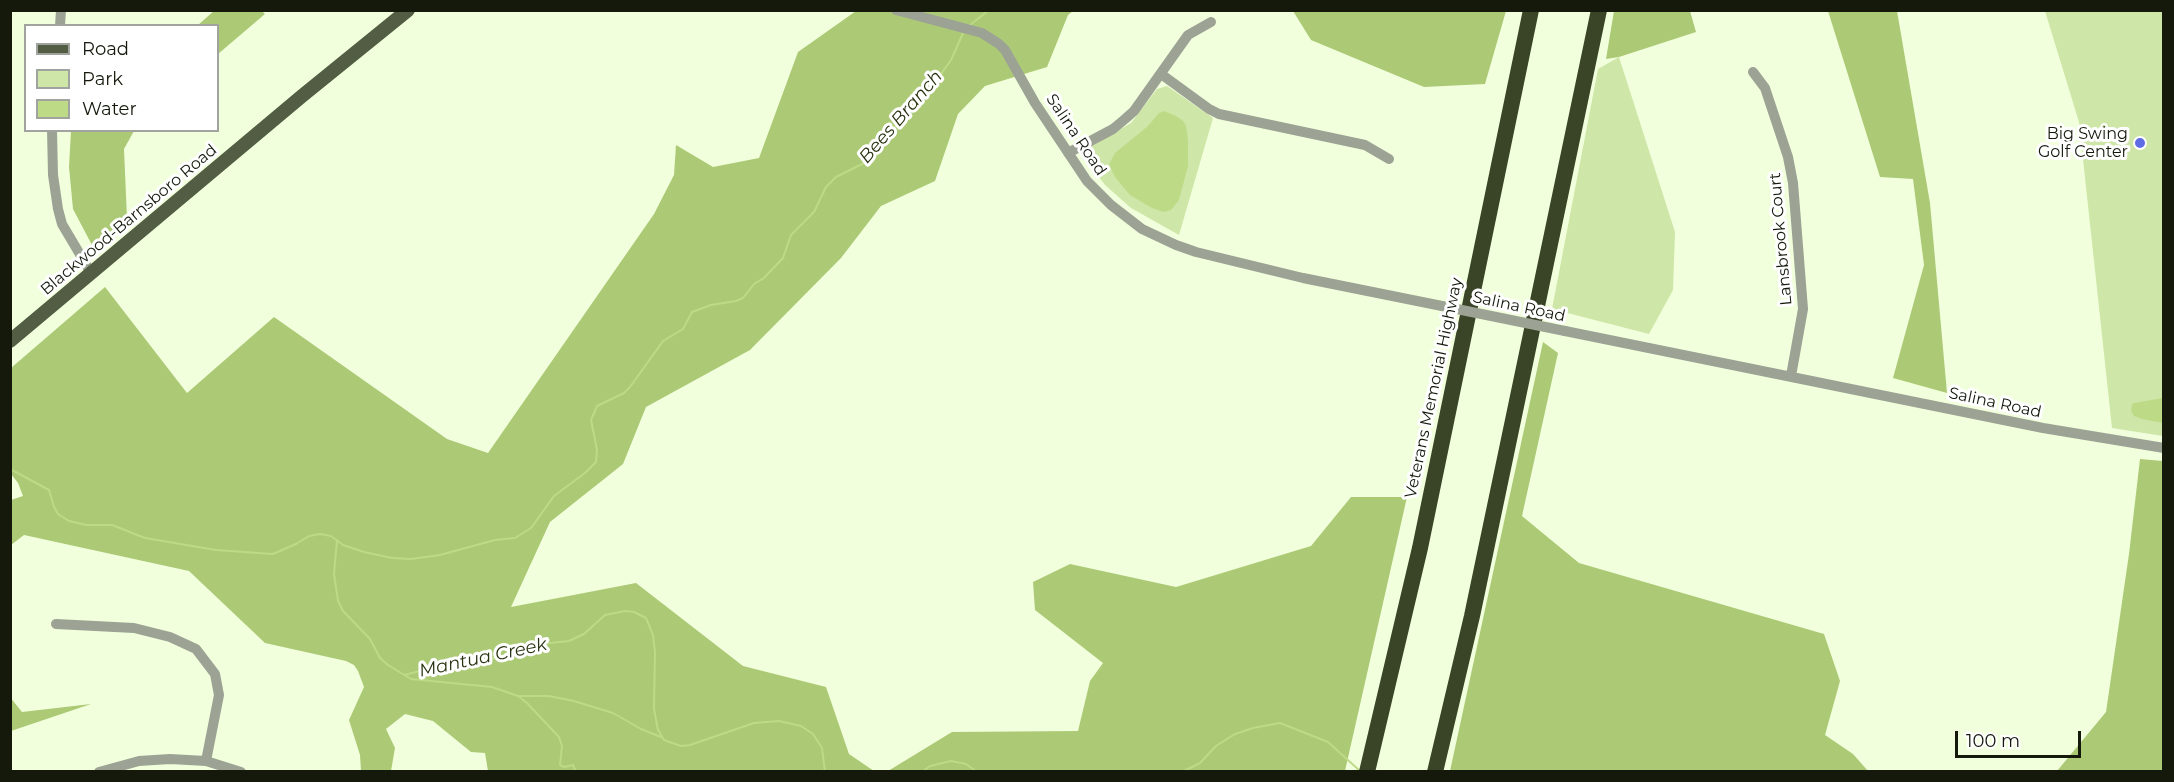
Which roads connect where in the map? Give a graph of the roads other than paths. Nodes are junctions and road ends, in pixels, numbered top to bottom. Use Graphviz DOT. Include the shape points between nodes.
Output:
graph roads {
  1 [pos="408,10"];
  2 [pos="896,10"];
  3 [pos="1531,10"];
  4 [pos="1599,10"];
  5 [pos="1211,22"];
  6 [pos="1753,72"];
  7 [pos="1161,74"];
  8 [pos="52,132"];
  9 [pos="1068,153"];
  10 [pos="1389,159"];
  11 [pos="91,273"];
  12 [pos="10,341"];
  13 [pos="1791,375"];
  14 [pos="2163,448"];
  15 [pos="56,624"];
  16 [pos="206,761"];
  17 [pos="99,771"];
  18 [pos="241,771"];
  19 [pos="1367,771"];
  20 [pos="1436,771"];
  1 -- 11 [label="main road, Blackwood-Barnsboro Road"];
  2 -- 9 [label="street, Salina Road" via="972,30 988,36 1005,50"];
  3 -- 19 [label="highway, Veterans Memorial Highway" via="1420,548"];
  4 -- 20 [label="highway"];
  5 -- 7 [label="street" via="1188,35"];
  6 -- 13 [label="street, Lansbrook Court" via="1765,88 1793,183 1803,309"];
  7 -- 9 [label="street" via="1125,119"];
  7 -- 10 [label="street" via="1219,114 1365,145"];
  8 -- 11 [label="street" via="53,175 62,224"];
  9 -- 13 [label="street, Salina Road, bridge" via="1087,181 1111,205 1142,229 1176,245 1303,278"];
  11 -- 12 [label="main road, Blackwood-Barnsboro Road"];
  13 -- 14 [label="street, Salina Road" via="2043,428"];
  15 -- 16 [label="street" via="134,628 170,637 196,649 215,674 219,695"];
  16 -- 17 [label="street" via="147,760"];
  16 -- 18 [label="street"];
}
